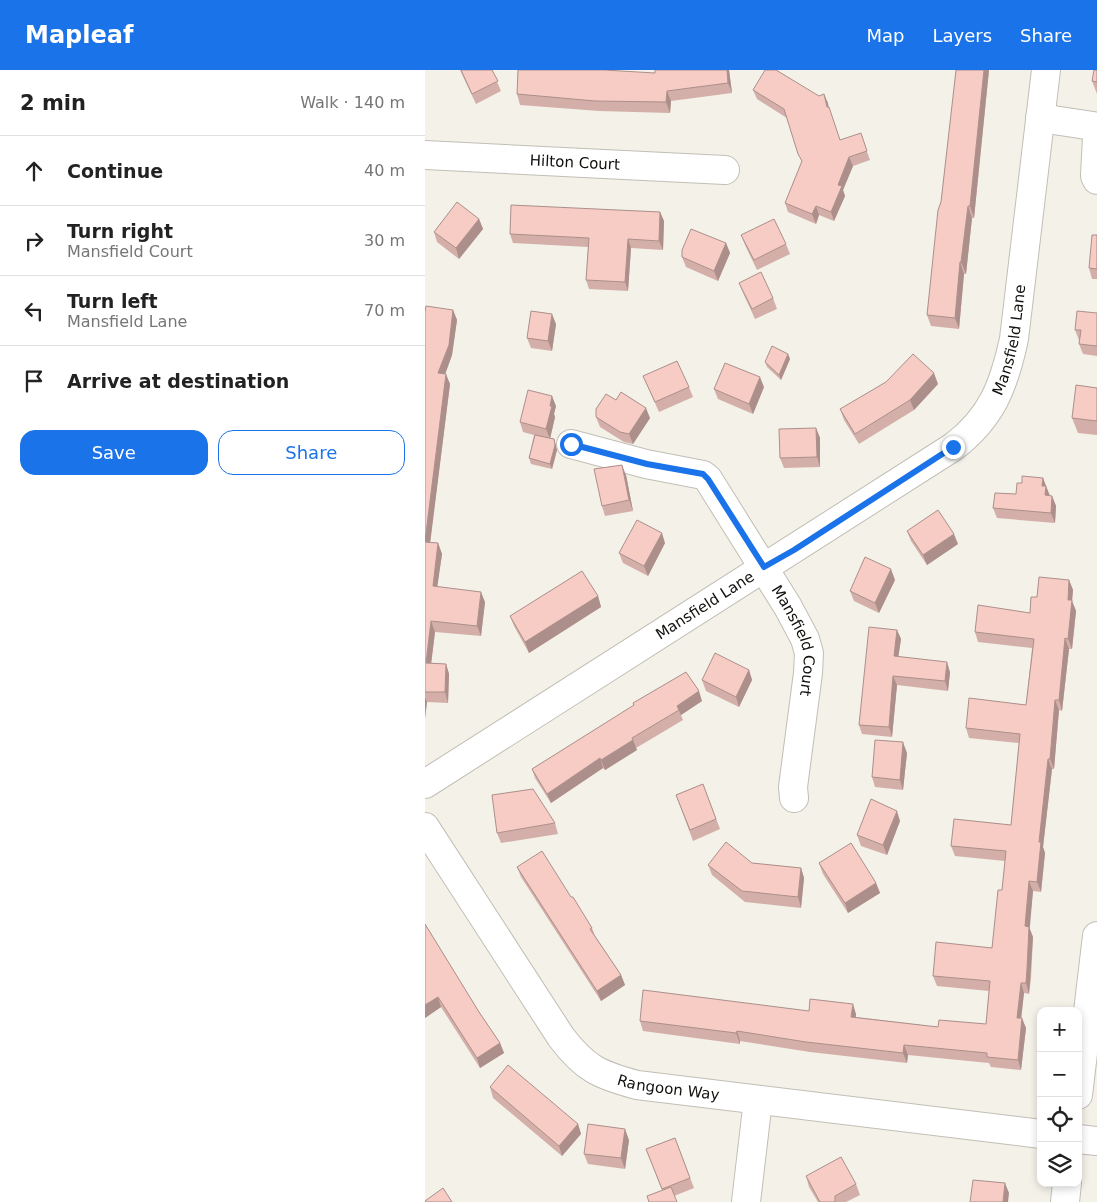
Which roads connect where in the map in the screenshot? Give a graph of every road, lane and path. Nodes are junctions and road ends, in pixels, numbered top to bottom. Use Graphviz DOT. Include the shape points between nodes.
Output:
graph roads {
  1 [pos="1046,70"];
  2 [pos="1040,118"];
  3 [pos="425,154"];
  4 [pos="725,170"];
  5 [pos="1097,180"];
  6 [pos="571,444"];
  7 [pos="764,567"];
  8 [pos="425,784"];
  9 [pos="794,798"];
  10 [pos="425,827"];
  11 [pos="1097,936"];
  12 [pos="1082,1062"];
  13 [pos="758,1100"];
  14 [pos="1037,1134"];
  15 [pos="1082,1139"];
  16 [pos="1097,1141"];
  17 [pos="1067,1187"];
  18 [pos="746,1202"];
  19 [pos="1065,1202"];
  1 -- 2 [label="street, Mansfield Lane"];
  2 -- 5 [label="street" via="1093,126 1097,137"];
  2 -- 7 [label="street, Mansfield Lane" via="1014,339 1008,369 992,405 966,438"];
  3 -- 4 [label="street, Hilton Court"];
  6 -- 7 [label="street, Mansfield Court" via="647,464 703,474"];
  7 -- 8 [label="street, Mansfield Lane"];
  7 -- 9 [label="street, Mansfield Court" via="805,639 809,653"];
  10 -- 13 [label="street, Rangoon Way" via="561,1037 591,1068 607,1077 637,1086"];
  11 -- 12 [label="street"];
  13 -- 14 [label="street, Rangoon Way"];
  13 -- 18 [label="street"];
  15 -- 16 [label="street"];
  17 -- 19 [label="street"];
}
